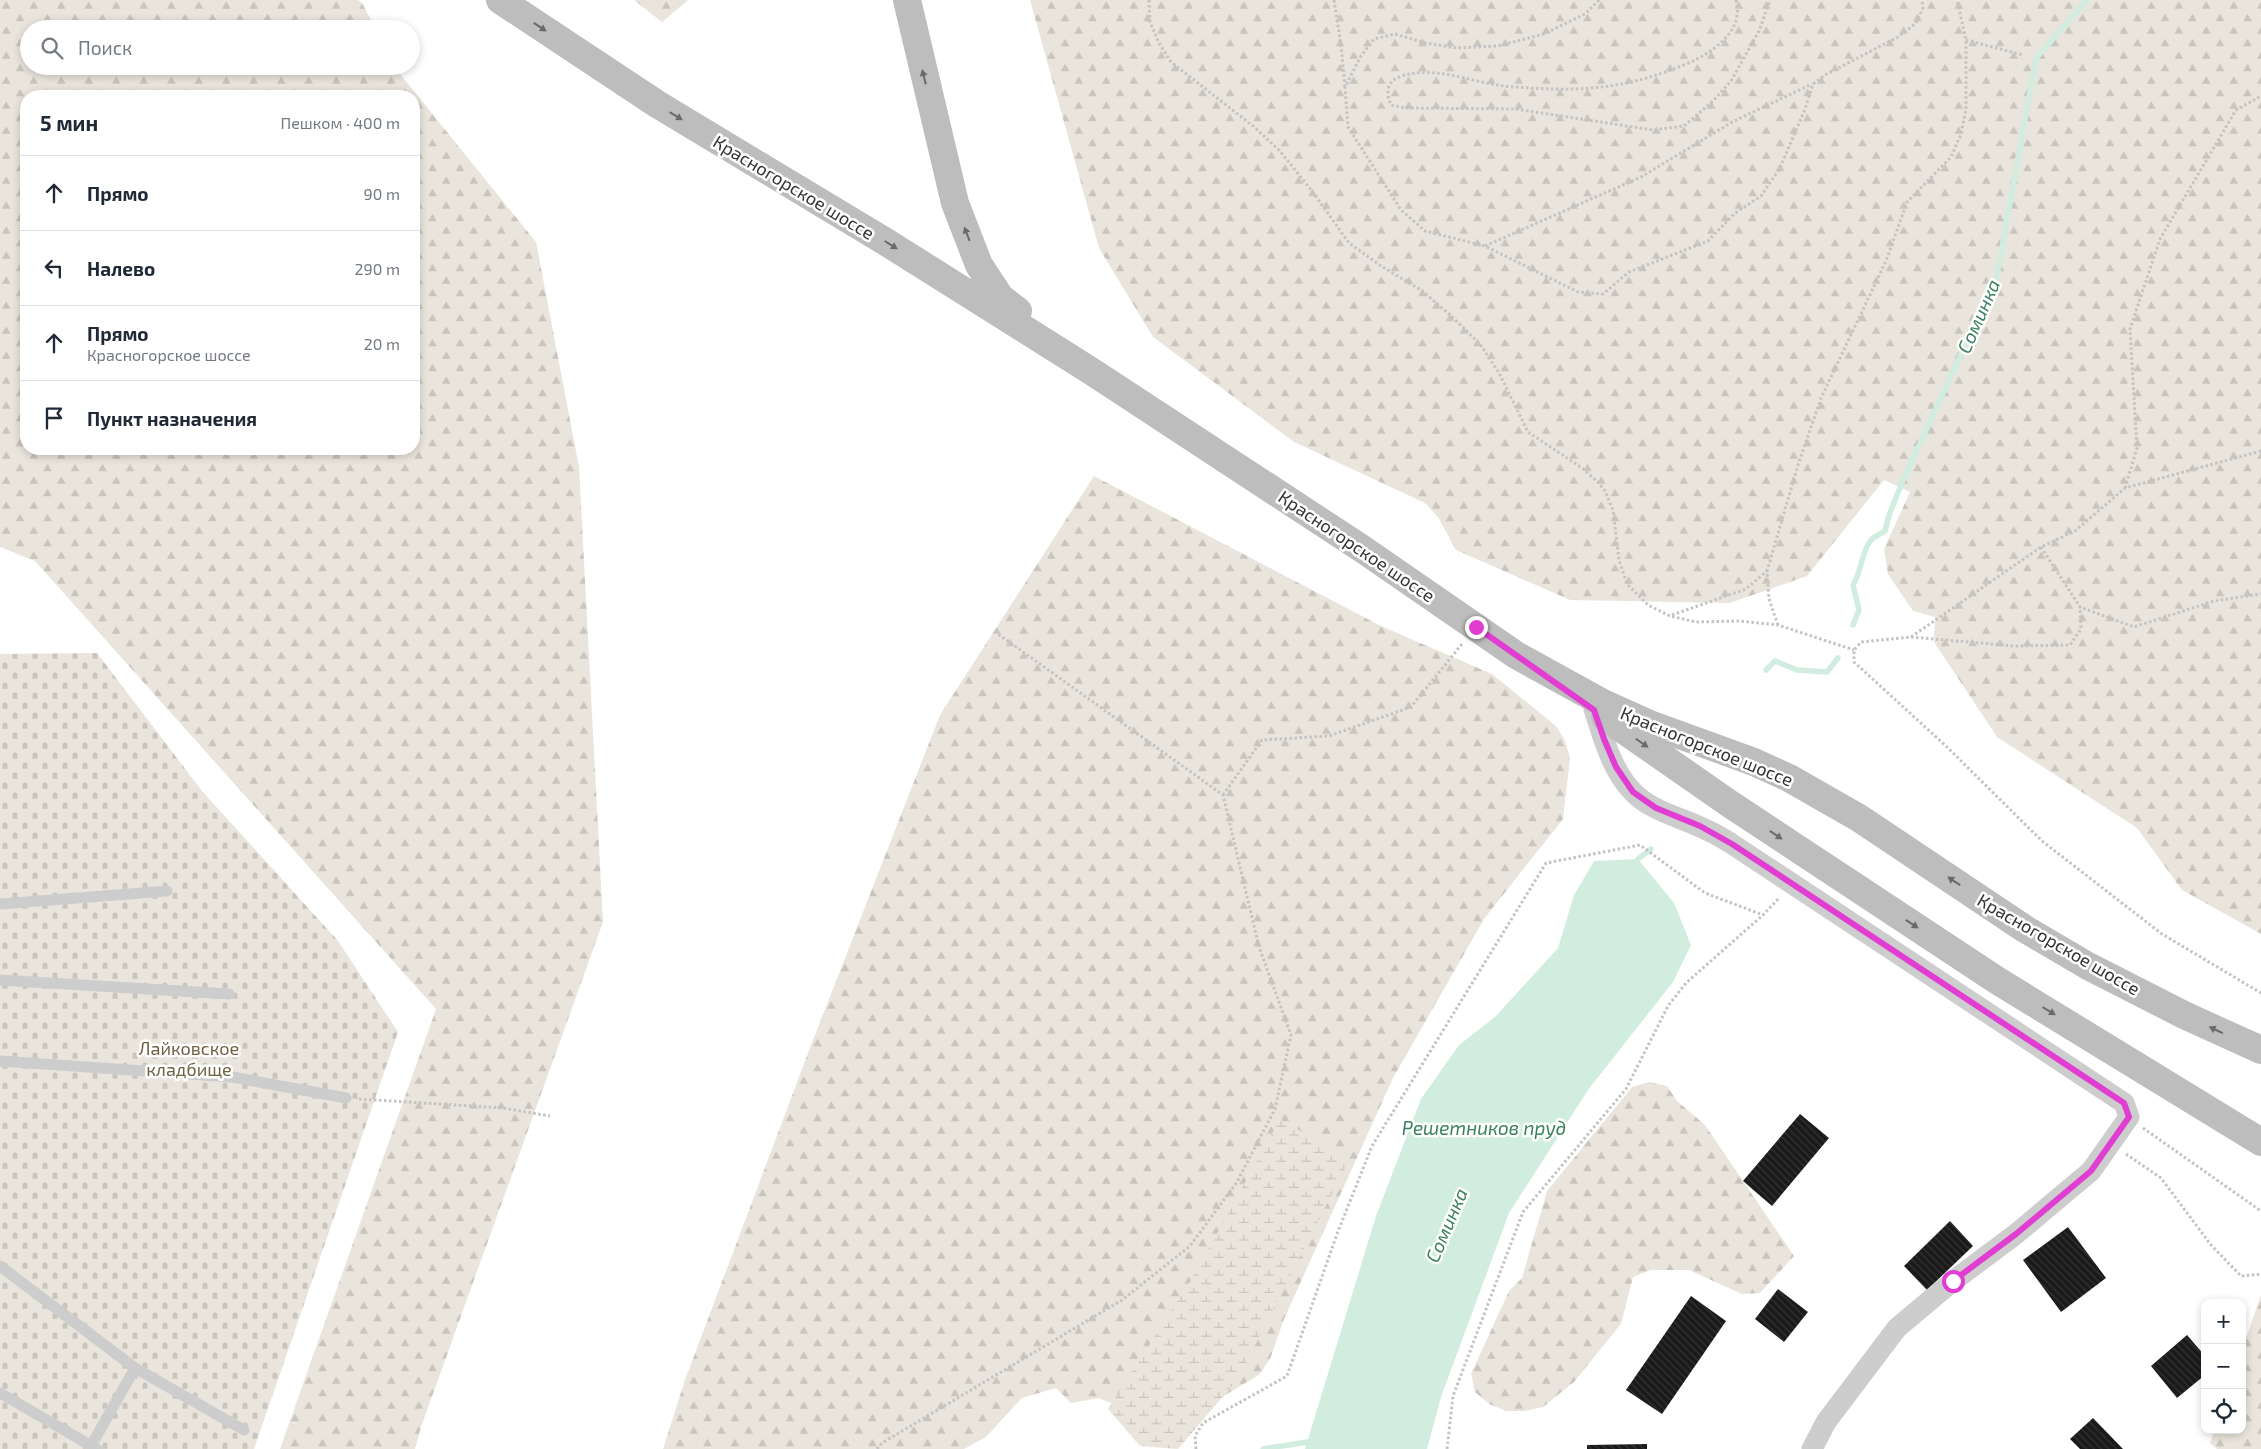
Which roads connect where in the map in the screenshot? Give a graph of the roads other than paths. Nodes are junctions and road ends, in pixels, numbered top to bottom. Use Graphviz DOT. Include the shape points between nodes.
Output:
graph roads {
  1 [pos="500,0"];
  2 [pos="907,0"];
  3 [pos="979,264"];
  4 [pos="944,278"];
  5 [pos="1091,371"];
  6 [pos="1516,655"];
  7 [pos="1594,710"];
  8 [pos="167,892"];
  9 [pos="0,904"];
  10 [pos="0,980"];
  11 [pos="229,994"];
  12 [pos="2261,1050"];
  13 [pos="0,1061"];
  14 [pos="346,1098"];
  15 [pos="2261,1142"];
  16 [pos="0,1266"];
  17 [pos="135,1368"];
  18 [pos="0,1393"];
  19 [pos="244,1430"];
  20 [pos="94,1448"];
  21 [pos="1812,1449"];
  1 -- 4 [label="main road, Красногорское шоссе, one-way" via="657,104"];
  3 -- 2 [label="main road, Красногорское шоссе, one-way" via="955,204"];
  3 -- 4 [label="main road" via="969,276 959,280"];
  3 -- 5 [label="main road, Красногорское шоссе" via="1000,297"];
  4 -- 5 [label="main road, Красногорское шоссе"];
  5 -- 6 [label="main road, Красногорское шоссе" via="1292,502"];
  6 -- 7 [label="main road"];
  12 -- 6 [label="main road, Красногорское шоссе, one-way" via="2088,966 1805,786 1754,762 1644,721"];
  7 -- 15 [label="main road, one-way" via="1982,970"];
  7 -- 21 [label="street" via="1616,767 1633,792 1644,801 1732,844 2124,1103 2129,1118 2091,1171 1897,1328 1826,1422"];
  8 -- 9 [label="lane"];
  10 -- 11 [label="lane"];
  13 -- 14 [label="lane" via="232,1077"];
  16 -- 17 [label="lane"];
  17 -- 19 [label="lane"];
  17 -- 20 [label="lane"];
  18 -- 20 [label="lane"];
}
